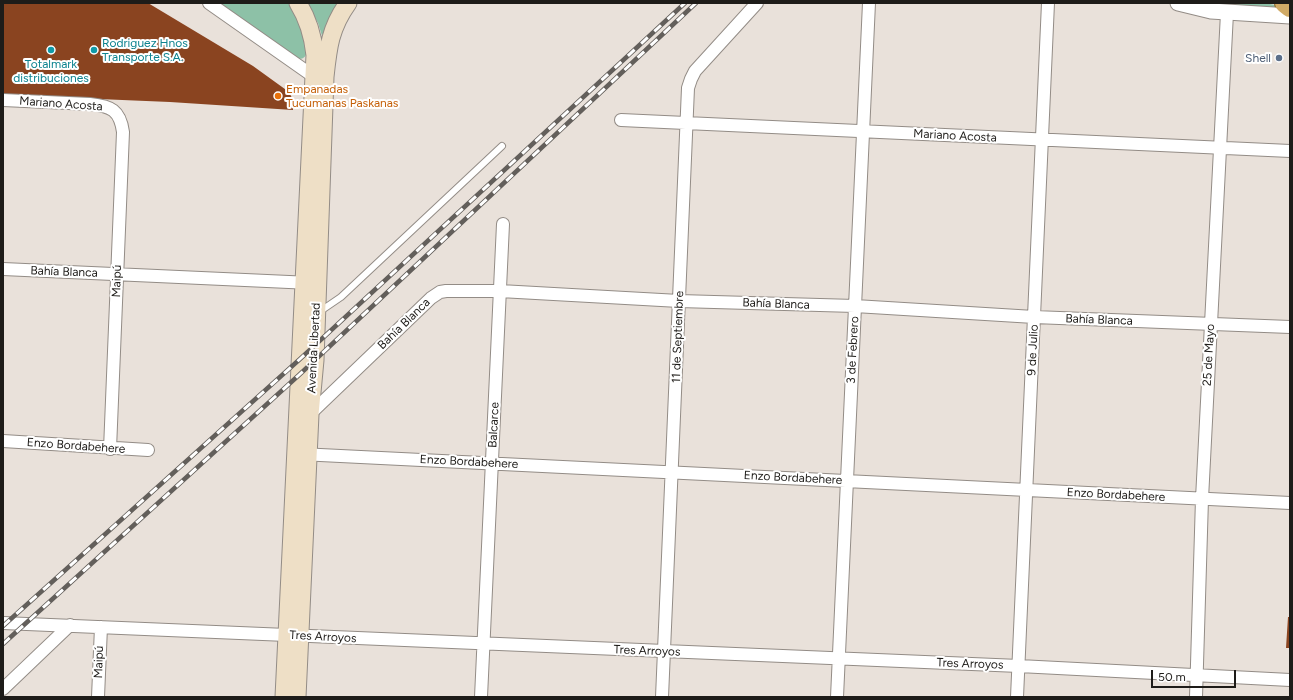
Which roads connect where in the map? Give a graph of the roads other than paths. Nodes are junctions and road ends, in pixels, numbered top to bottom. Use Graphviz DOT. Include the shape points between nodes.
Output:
graph roads {
  1 [pos="209,3"];
  2 [pos="298,3"];
  3 [pos="348,3"];
  4 [pos="757,3"];
  5 [pos="869,3"];
  6 [pos="1048,3"];
  7 [pos="1178,3"];
  8 [pos="1285,3"];
  9 [pos="1290,7"];
  10 [pos="1227,13"];
  11 [pos="1290,16"];
  12 [pos="313,76"];
  13 [pos="3,100"];
  14 [pos="117,114"];
  15 [pos="621,120"];
  16 [pos="686,124"];
  17 [pos="862,132"];
  18 [pos="1042,140"];
  19 [pos="502,146"];
  20 [pos="1219,148"];
  21 [pos="1290,151"];
  22 [pos="503,224"];
  23 [pos="3,269"];
  24 [pos="118,274"];
  25 [pos="311,283"];
  26 [pos="500,292"];
  27 [pos="679,300"];
  28 [pos="854,306"];
  29 [pos="316,314"];
  30 [pos="1034,317"];
  31 [pos="1211,324"];
  32 [pos="1290,327"];
  33 [pos="310,414"];
  34 [pos="3,441"];
  35 [pos="110,449"];
  36 [pos="148,450"];
  37 [pos="302,454"];
  38 [pos="492,463"];
  39 [pos="672,472"];
  40 [pos="847,481"];
  41 [pos="1026,490"];
  42 [pos="1202,499"];
  43 [pos="1290,503"];
  44 [pos="3,623"];
  45 [pos="70,625"];
  46 [pos="101,627"];
  47 [pos="293,636"];
  48 [pos="483,644"];
  49 [pos="664,651"];
  50 [pos="839,659"];
  51 [pos="1019,666"];
  52 [pos="1197,675"];
  53 [pos="1290,680"];
  54 [pos="3,689"];
  55 [pos="98,697"];
  56 [pos="284,697"];
  57 [pos="297,697"];
  58 [pos="481,697"];
  59 [pos="662,697"];
  60 [pos="837,697"];
  61 [pos="1017,697"];
  62 [pos="1196,697"];
  1 -- 12 [label="street"];
  2 -- 12 [label="main road, Avenida Libertad" via="312,34 315,55"];
  3 -- 25 [label="main road, Avenida Libertad" via="336,23 328,47"];
  4 -- 16 [label="street, 11 de Septiembre" via="708,56 691,79"];
  5 -- 17 [label="street, 3 de Febrero"];
  6 -- 18 [label="street, 9 de Julio"];
  7 -- 10 [label="street"];
  8 -- 9 [label="highway"];
  10 -- 11 [label="street"];
  10 -- 20 [label="street, 25 de Mayo"];
  12 -- 25 [label="main road, Avenida Libertad"];
  13 -- 14 [label="street, Mariano Acosta" via="103,105"];
  14 -- 24 [label="street, Maipú" via="122,121 123,132"];
  15 -- 16 [label="street, Mariano Acosta"];
  16 -- 17 [label="street, Mariano Acosta"];
  16 -- 27 [label="street, 11 de Septiembre"];
  17 -- 18 [label="street, Mariano Acosta"];
  17 -- 28 [label="street, 3 de Febrero"];
  18 -- 20 [label="street, Mariano Acosta"];
  18 -- 30 [label="street, 9 de Julio"];
  19 -- 29 [label="lane" via="341,297"];
  20 -- 21 [label="street, Mariano Acosta"];
  20 -- 31 [label="street, 25 de Mayo"];
  22 -- 26 [label="street, Balcarce"];
  23 -- 24 [label="street, Bahía Blanca"];
  24 -- 25 [label="street, Bahía Blanca"];
  24 -- 35 [label="street, Maipú"];
  25 -- 29 [label="main road, Avenida Libertad"];
  25 -- 37 [label="main road, Avenida Libertad"];
  26 -- 27 [label="street, Bahía Blanca"];
  26 -- 33 [label="street, Bahía Blanca" via="446,291 436,294"];
  26 -- 38 [label="street, Balcarce"];
  27 -- 28 [label="street, Bahía Blanca"];
  27 -- 39 [label="street, 11 de Septiembre"];
  28 -- 30 [label="street, Bahía Blanca"];
  28 -- 40 [label="street, 3 de Febrero"];
  29 -- 33 [label="main road, Avenida Libertad"];
  30 -- 31 [label="street, Bahía Blanca"];
  30 -- 41 [label="street, 9 de Julio"];
  31 -- 32 [label="street, Bahía Blanca"];
  31 -- 42 [label="street, 25 de Mayo"];
  33 -- 37 [label="main road, Avenida Libertad"];
  34 -- 35 [label="street, Enzo Bordabehere"];
  35 -- 36 [label="street, Enzo Bordabehere"];
  37 -- 38 [label="street, Enzo Bordabehere"];
  37 -- 47 [label="main road, Avenida Libertad"];
  38 -- 39 [label="street, Enzo Bordabehere"];
  38 -- 48 [label="street, Balcarce"];
  39 -- 40 [label="street, Enzo Bordabehere"];
  39 -- 49 [label="street, 11 de Septiembre"];
  40 -- 41 [label="street, Enzo Bordabehere"];
  40 -- 50 [label="street, 3 de Febrero"];
  41 -- 42 [label="street, Enzo Bordabehere"];
  41 -- 51 [label="street, 9 de Julio"];
  42 -- 43 [label="street, Enzo Bordabehere"];
  42 -- 52 [label="street, 25 de Mayo"];
  44 -- 45 [label="street, Tres Arroyos"];
  45 -- 46 [label="street, Tres Arroyos"];
  45 -- 54 [label="street"];
  46 -- 47 [label="street, Tres Arroyos"];
  46 -- 55 [label="street, Maipú"];
  47 -- 48 [label="street, Tres Arroyos"];
  47 -- 56 [label="main road, Avenida Libertad"];
  47 -- 57 [label="main road, Avenida Libertad"];
  48 -- 49 [label="street, Tres Arroyos"];
  48 -- 58 [label="street, Balcarce"];
  49 -- 50 [label="street, Tres Arroyos"];
  49 -- 59 [label="street, 11 de Septiembre"];
  50 -- 51 [label="street, Tres Arroyos"];
  50 -- 60 [label="street, 3 de Febrero"];
  51 -- 52 [label="street, Tres Arroyos"];
  51 -- 61 [label="street, 9 de Julio"];
  52 -- 53 [label="street, Tres Arroyos"];
  52 -- 62 [label="street, 25 de Mayo"];
}
